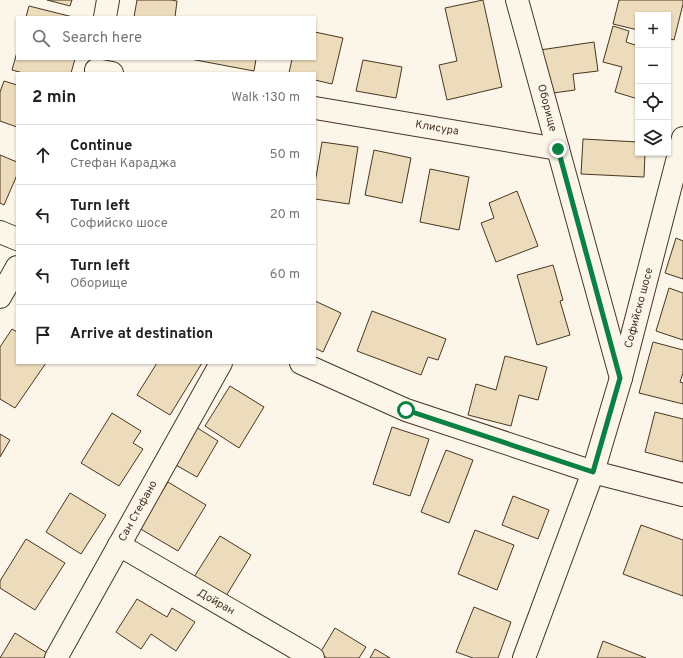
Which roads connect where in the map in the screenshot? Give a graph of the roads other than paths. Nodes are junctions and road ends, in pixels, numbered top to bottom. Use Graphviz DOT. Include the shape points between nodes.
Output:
graph roads {
  1 [pos="108,0"];
  2 [pos="517,0"];
  3 [pos="105,16"];
  4 [pos="316,108"];
  5 [pos="683,138"];
  6 [pos="558,149"];
  7 [pos="0,232"];
  8 [pos="16,239"];
  9 [pos="16,269"];
  10 [pos="0,297"];
  11 [pos="219,364"];
  12 [pos="303,364"];
  13 [pos="620,378"];
  14 [pos="593,472"];
  15 [pos="683,495"];
  16 [pos="119,545"];
  17 [pos="56,658"];
  18 [pos="313,658"];
  19 [pos="524,658"];
  1 -- 3 [label="street"];
  2 -- 6 [label="street, Оборище"];
  4 -- 6 [label="street, Клисура"];
  5 -- 13 [label="street, Софийско шосе"];
  6 -- 13 [label="street, Оборище"];
  7 -- 8 [label="street"];
  9 -- 10 [label="street"];
  11 -- 16 [label="street, Сан Стефано"];
  12 -- 14 [label="street" via="406,410"];
  13 -- 14 [label="street, Софийско шосе"];
  14 -- 15 [label="street"];
  14 -- 19 [label="street, Софийско шосе"];
  16 -- 17 [label="street, Сан Стефано"];
  16 -- 18 [label="street, Дойран"];
}
